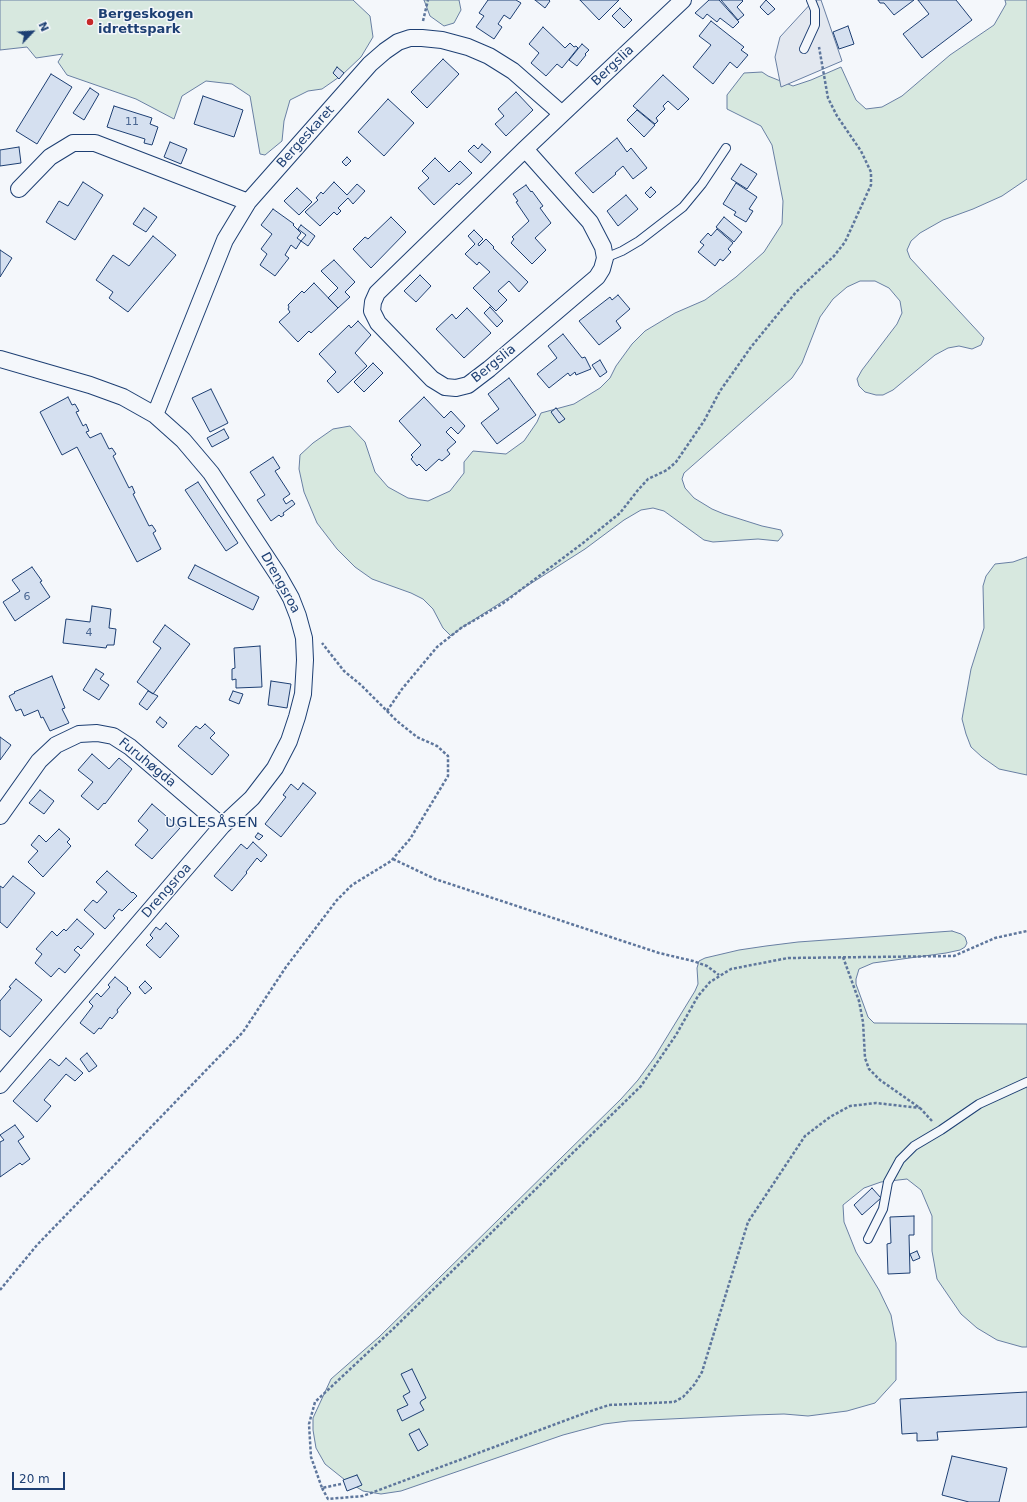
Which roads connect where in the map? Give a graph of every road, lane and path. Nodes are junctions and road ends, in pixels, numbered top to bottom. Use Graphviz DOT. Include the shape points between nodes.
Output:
graph roads {
  1 [pos="428,0"];
  2 [pos="683,0"];
  3 [pos="811,0"];
  4 [pos="815,24"];
  5 [pos="422,38"];
  6 [pos="804,49"];
  7 [pos="562,114"];
  8 [pos="726,148"];
  9 [pos="526,149"];
  10 [pos="19,189"];
  11 [pos="248,202"];
  12 [pos="605,258"];
  13 [pos="0,361"];
  14 [pos="155,415"];
  15 [pos="319,639"];
  16 [pos="387,711"];
  17 [pos="0,816"];
  18 [pos="222,826"];
  19 [pos="393,859"];
  20 [pos="1027,932"];
  21 [pos="843,957"];
  22 [pos="719,975"];
  23 [pos="1027,1082"];
  24 [pos="0,1085"];
  25 [pos="920,1108"];
  26 [pos="941,1130"];
  27 [pos="868,1240"];
  28 [pos="0,1290"];
  29 [pos="341,1484"];
  30 [pos="322,1488"];
  1 -- 5 [label="path"];
  2 -- 7 [label="street, Bergslia"];
  3 -- 4 [label="lane" via="815,10"];
  4 -- 6 [label="lane"];
  4 -- 16 [label="path" via="828,98 837,116 862,151 871,172 871,185 846,242 796,292 750,347 676,462 648,479 620,513 583,543 502,604 461,628 437,647"];
  5 -- 7 [label="street, Bergeskaret" via="442,40 490,56 513,71"];
  5 -- 11 [label="street, Bergeskaret" via="398,42 370,64"];
  7 -- 9 [label="street, Bergslia"];
  8 -- 12 [label="lane" via="683,207 639,241"];
  9 -- 12 [label="street" via="590,222 603,247"];
  9 -- 12 [label="street, Bergslia" via="377,293 372,311 378,322 432,379 445,387 468,385 597,277"];
  10 -- 11 [label="street" via="50,157 73,143 95,143"];
  11 -- 14 [label="street, Bergeskaret" via="225,240"];
  13 -- 14 [label="street, Drengsroa" via="90,385 123,397"];
  14 -- 18 [label="street, Drengsroa" via="183,440 211,473 278,574 298,616 304,638 303,694 289,742 276,768 252,798"];
  15 -- 16 [label="path" via="344,672"];
  16 -- 19 [label="path" via="417,737 437,746 448,756 448,776 410,839"];
  17 -- 18 [label="street, Furuhøgda" via="39,761 56,745 79,734 97,733 113,736 130,746"];
  18 -- 24 [label="street, Drengsroa"];
  19 -- 22 [label="path" via="435,879 659,953 693,961 707,966"];
  19 -- 28 [label="path" via="352,885 337,900 286,967 243,1032 37,1245"];
  20 -- 21 [label="path" via="995,938 954,956"];
  21 -- 22 [label="path" via="788,958 731,969"];
  21 -- 25 [label="path" via="859,1001 865,1058 869,1069 880,1080"];
  22 -- 30 [label="path" via="698,996 676,1035 641,1086 315,1402 309,1424 309,1439 311,1458"];
  23 -- 26 [label="lane" via="979,1104"];
  25 -- 26 [label="path"];
  25 -- 30 [label="path" via="876,1103 850,1106 805,1136 748,1222 702,1372 683,1398 674,1402 609,1405 362,1496 328,1499"];
  26 -- 27 [label="lane" via="914,1146 900,1160 888,1182 883,1209"];
  29 -- 30 [label="path"];
}
